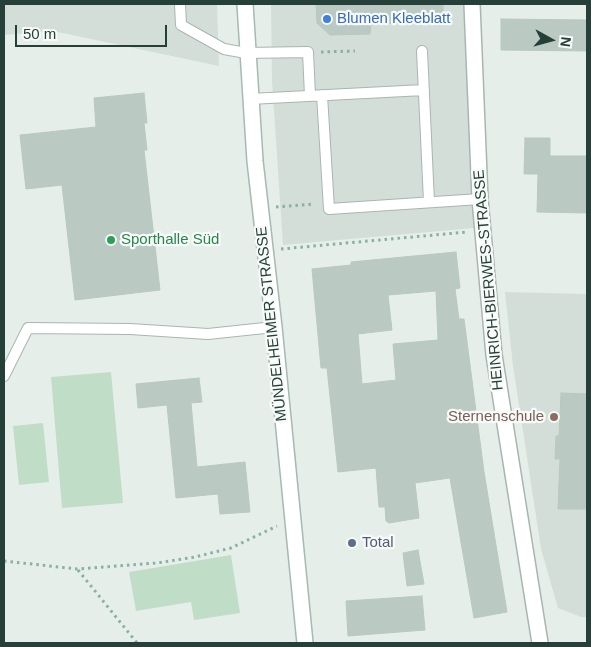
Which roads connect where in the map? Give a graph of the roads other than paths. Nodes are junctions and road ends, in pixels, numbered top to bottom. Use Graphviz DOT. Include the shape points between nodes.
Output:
graph roads {
  1 [pos="180,4"];
  2 [pos="245,4"];
  3 [pos="472,4"];
  4 [pos="422,51"];
  5 [pos="246,53"];
  6 [pos="424,90"];
  7 [pos="322,95"];
  8 [pos="310,96"];
  9 [pos="250,99"];
  10 [pos="480,199"];
  11 [pos="429,202"];
  12 [pos="274,327"];
  13 [pos="4,376"];
  14 [pos="305,643"];
  15 [pos="540,643"];
  1 -- 5 [label="lane" via="181,25 224,49"];
  2 -- 5 [label="main road, MÜNDELHEIMER STRASSE"];
  3 -- 10 [label="main road, HEINRICH-BIERWES-STRASSE"];
  4 -- 6 [label="lane"];
  5 -- 8 [label="lane" via="308,52"];
  5 -- 9 [label="main road, MÜNDELHEIMER STRASSE"];
  6 -- 7 [label="lane"];
  6 -- 11 [label="lane"];
  7 -- 8 [label="lane"];
  7 -- 11 [label="lane" via="329,208"];
  8 -- 9 [label="lane"];
  9 -- 12 [label="main road, MÜNDELHEIMER STRASSE"];
  10 -- 11 [label="lane"];
  10 -- 15 [label="main road, HEINRICH-BIERWES-STRASSE" via="494,355"];
  12 -- 13 [label="lane" via="208,334 28,328"];
  12 -- 14 [label="main road, MÜNDELHEIMER STRASSE"];
}
